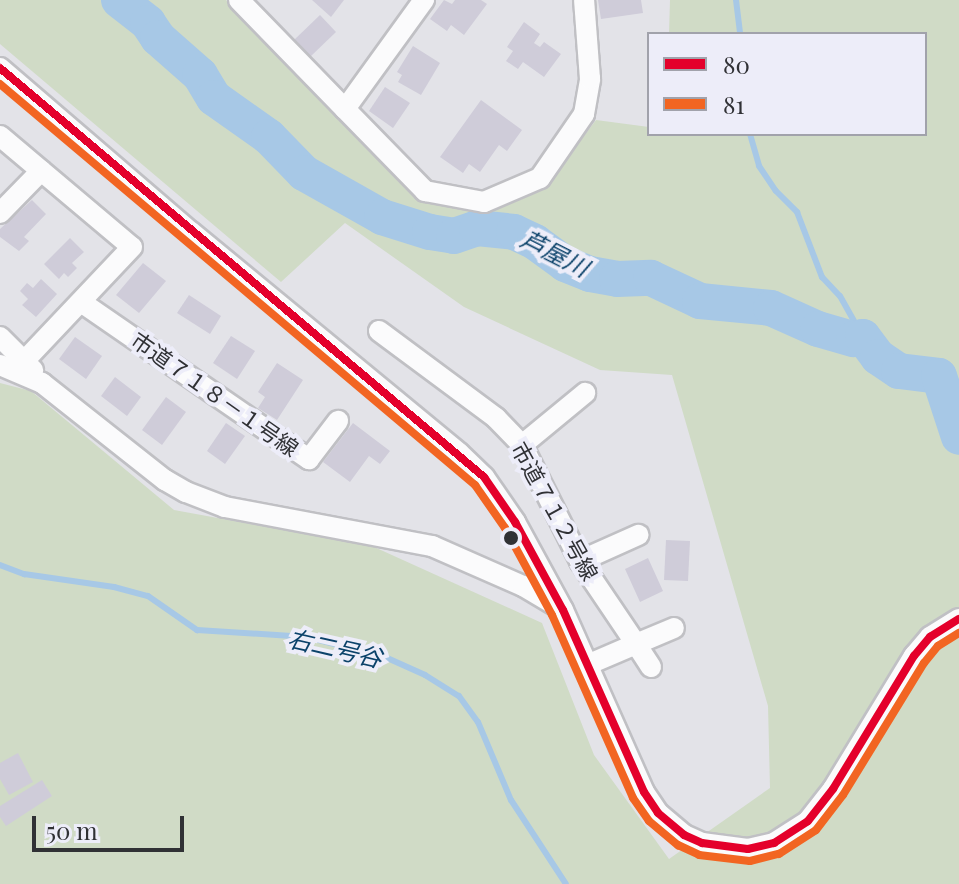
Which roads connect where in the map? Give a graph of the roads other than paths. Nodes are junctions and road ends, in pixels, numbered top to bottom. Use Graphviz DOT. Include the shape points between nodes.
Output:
graph roads {
  1 [pos="239,0"];
  2 [pos="424,0"];
  3 [pos="584,0"];
  4 [pos="0,68"];
  5 [pos="345,109"];
  6 [pos="0,136"];
  7 [pos="41,171"];
  8 [pos="0,213"];
  9 [pos="81,302"];
  10 [pos="379,331"];
  11 [pos="0,337"];
  12 [pos="26,359"];
  13 [pos="0,365"];
  14 [pos="42,383"];
  15 [pos="585,393"];
  16 [pos="338,421"];
  17 [pos="522,445"];
  18 [pos="638,535"];
  19 [pos="580,561"];
  20 [pos="563,610"];
  21 [pos="959,619"];
  22 [pos="674,628"];
  23 [pos="636,644"];
  24 [pos="587,665"];
  25 [pos="651,667"];
  1 -- 5 [label="street"];
  2 -- 5 [label="street"];
  3 -- 5 [label="street" via="590,79 584,114 540,178 484,202 425,191"];
  4 -- 20 [label="street" via="459,453 515,522"];
  6 -- 7 [label="street"];
  7 -- 8 [label="street"];
  7 -- 9 [label="street" via="132,247"];
  9 -- 12 [label="street"];
  9 -- 16 [label="street, 市道７１８－１号線" via="309,459"];
  10 -- 17 [label="street, 市道７１２号線" via="496,418"];
  11 -- 12 [label="street"];
  12 -- 14 [label="street"];
  13 -- 14 [label="street"];
  14 -- 20 [label="street" via="186,492 225,507 432,546 523,586"];
  15 -- 17 [label="street"];
  17 -- 19 [label="street, 市道７１２号線"];
  18 -- 19 [label="street"];
  19 -- 23 [label="street, 市道７１２号線"];
  20 -- 24 [label="street"];
  21 -- 24 [label="street" via="930,637 914,656 808,821 774,843 748,849 702,843 658,813 633,771"];
  22 -- 23 [label="street"];
  23 -- 24 [label="street"];
  23 -- 25 [label="street, 市道７１２号線"];
}
